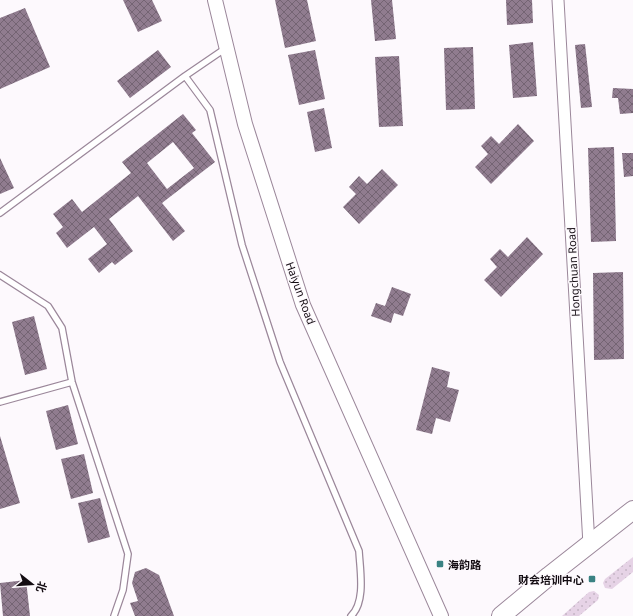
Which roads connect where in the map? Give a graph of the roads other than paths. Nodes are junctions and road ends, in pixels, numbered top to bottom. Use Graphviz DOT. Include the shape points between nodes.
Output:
graph roads {
  1 [pos="215,0"];
  2 [pos="558,0"];
  3 [pos="227,48"];
  4 [pos="185,76"];
  5 [pos="0,213"];
  6 [pos="0,275"];
  7 [pos="72,382"];
  8 [pos="0,402"];
  9 [pos="633,510"];
  10 [pos="589,545"];
  11 [pos="114,616"];
  12 [pos="351,616"];
  13 [pos="441,616"];
  14 [pos="501,616"];
  1 -- 3 [label="street, Haiyun Road"];
  2 -- 10 [label="street, Hongchuan Road"];
  3 -- 4 [label="lane"];
  3 -- 13 [label="street, Haiyun Road" via="245,124 303,305"];
  4 -- 5 [label="lane"];
  4 -- 12 [label="lane" via="210,110 242,245 280,362 359,551 362,585 356,611"];
  6 -- 7 [label="lane" via="48,306 62,328"];
  7 -- 8 [label="lane"];
  7 -- 11 [label="lane" via="128,554 123,590"];
  9 -- 10 [label="main road"];
  10 -- 14 [label="main road"];
}
